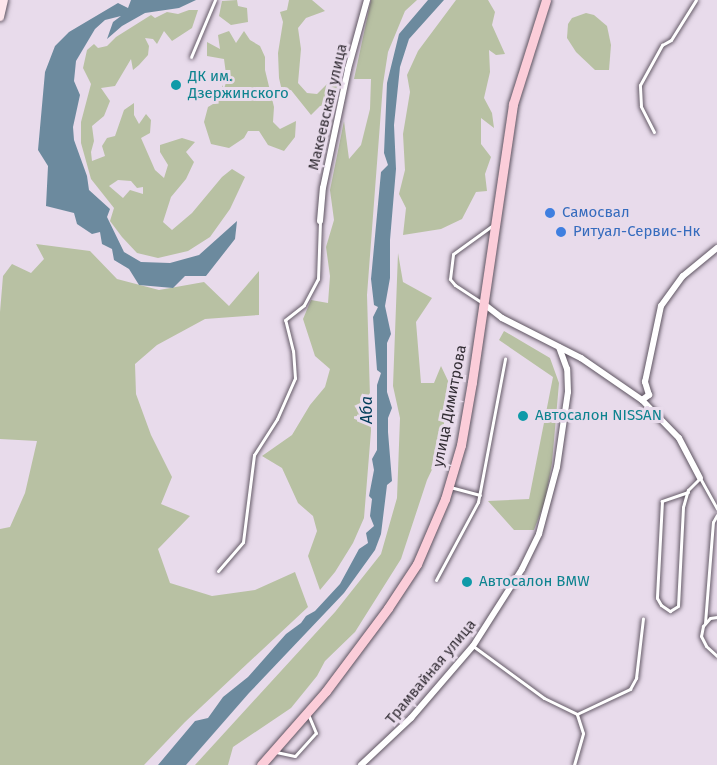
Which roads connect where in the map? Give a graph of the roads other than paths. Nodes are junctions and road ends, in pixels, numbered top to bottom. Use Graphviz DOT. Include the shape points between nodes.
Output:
graph roads {
  1 [pos="4,0"];
  2 [pos="215,0"];
  3 [pos="367,0"];
  4 [pos="546,0"];
  5 [pos="696,0"];
  6 [pos="0,17"];
  7 [pos="191,57"];
  8 [pos="654,132"];
  9 [pos="321,221"];
  10 [pos="495,224"];
  11 [pos="717,248"];
  12 [pos="484,304"];
  13 [pos="559,347"];
  14 [pos="504,359"];
  15 [pos="642,400"];
  16 [pos="700,477"];
  17 [pos="449,487"];
  18 [pos="688,492"];
  19 [pos="480,495"];
  20 [pos="717,509"];
  21 [pos="717,515"];
  22 [pos="218,571"];
  23 [pos="436,580"];
  24 [pos="717,617"];
  25 [pos="643,618"];
  26 [pos="705,623"];
  27 [pos="472,646"];
  28 [pos="717,656"];
  29 [pos="307,712"];
  30 [pos="577,714"];
  31 [pos="274,752"];
  32 [pos="261,765"];
  33 [pos="361,765"];
  34 [pos="574,765"];
  1 -- 6 [label="street"];
  2 -- 7 [label="lane"];
  3 -- 9 [label="street, Макеевская улица" via="323,188"];
  4 -- 10 [label="main road, улица Димитрова" via="513,104"];
  5 -- 8 [label="lane" via="671,40 662,45 640,85 641,106"];
  9 -- 22 [label="lane" via="318,279 304,305 285,320 295,378 277,419 254,455 243,542"];
  10 -- 12 [label="main road, улица Димитрова"];
  10 -- 12 [label="lane" via="453,254 450,279"];
  11 -- 15 [label="street" via="683,276 661,306 645,382 649,395"];
  12 -- 13 [label="street" via="502,318"];
  12 -- 17 [label="main road, улица Димитрова"];
  13 -- 15 [label="street"];
  13 -- 27 [label="street, Трамвайная улица" via="567,369 568,392 550,498 522,569"];
  14 -- 19 [label="lane"];
  15 -- 16 [label="street" via="679,438"];
  16 -- 18 [label="lane"];
  16 -- 20 [label="lane"];
  17 -- 19 [label="lane"];
  17 -- 29 [label="main road, улица Димитрова" via="417,564"];
  18 -- 18 [label="lane" via="682,507 678,606 670,611 657,598 662,501"];
  19 -- 23 [label="lane"];
  21 -- 26 [label="lane" via="713,522"];
  24 -- 26 [label="lane"];
  25 -- 30 [label="lane" via="636,678 630,688"];
  26 -- 28 [label="lane" via="701,636"];
  27 -- 30 [label="lane" via="544,698"];
  27 -- 33 [label="street, Трамвайная улица" via="411,718"];
  29 -- 31 [label="main road, улица Димитрова"];
  29 -- 31 [label="lane" via="316,733 295,756"];
  30 -- 34 [label="lane" via="583,733"];
  31 -- 32 [label="main road, улица Димитрова"];
}
